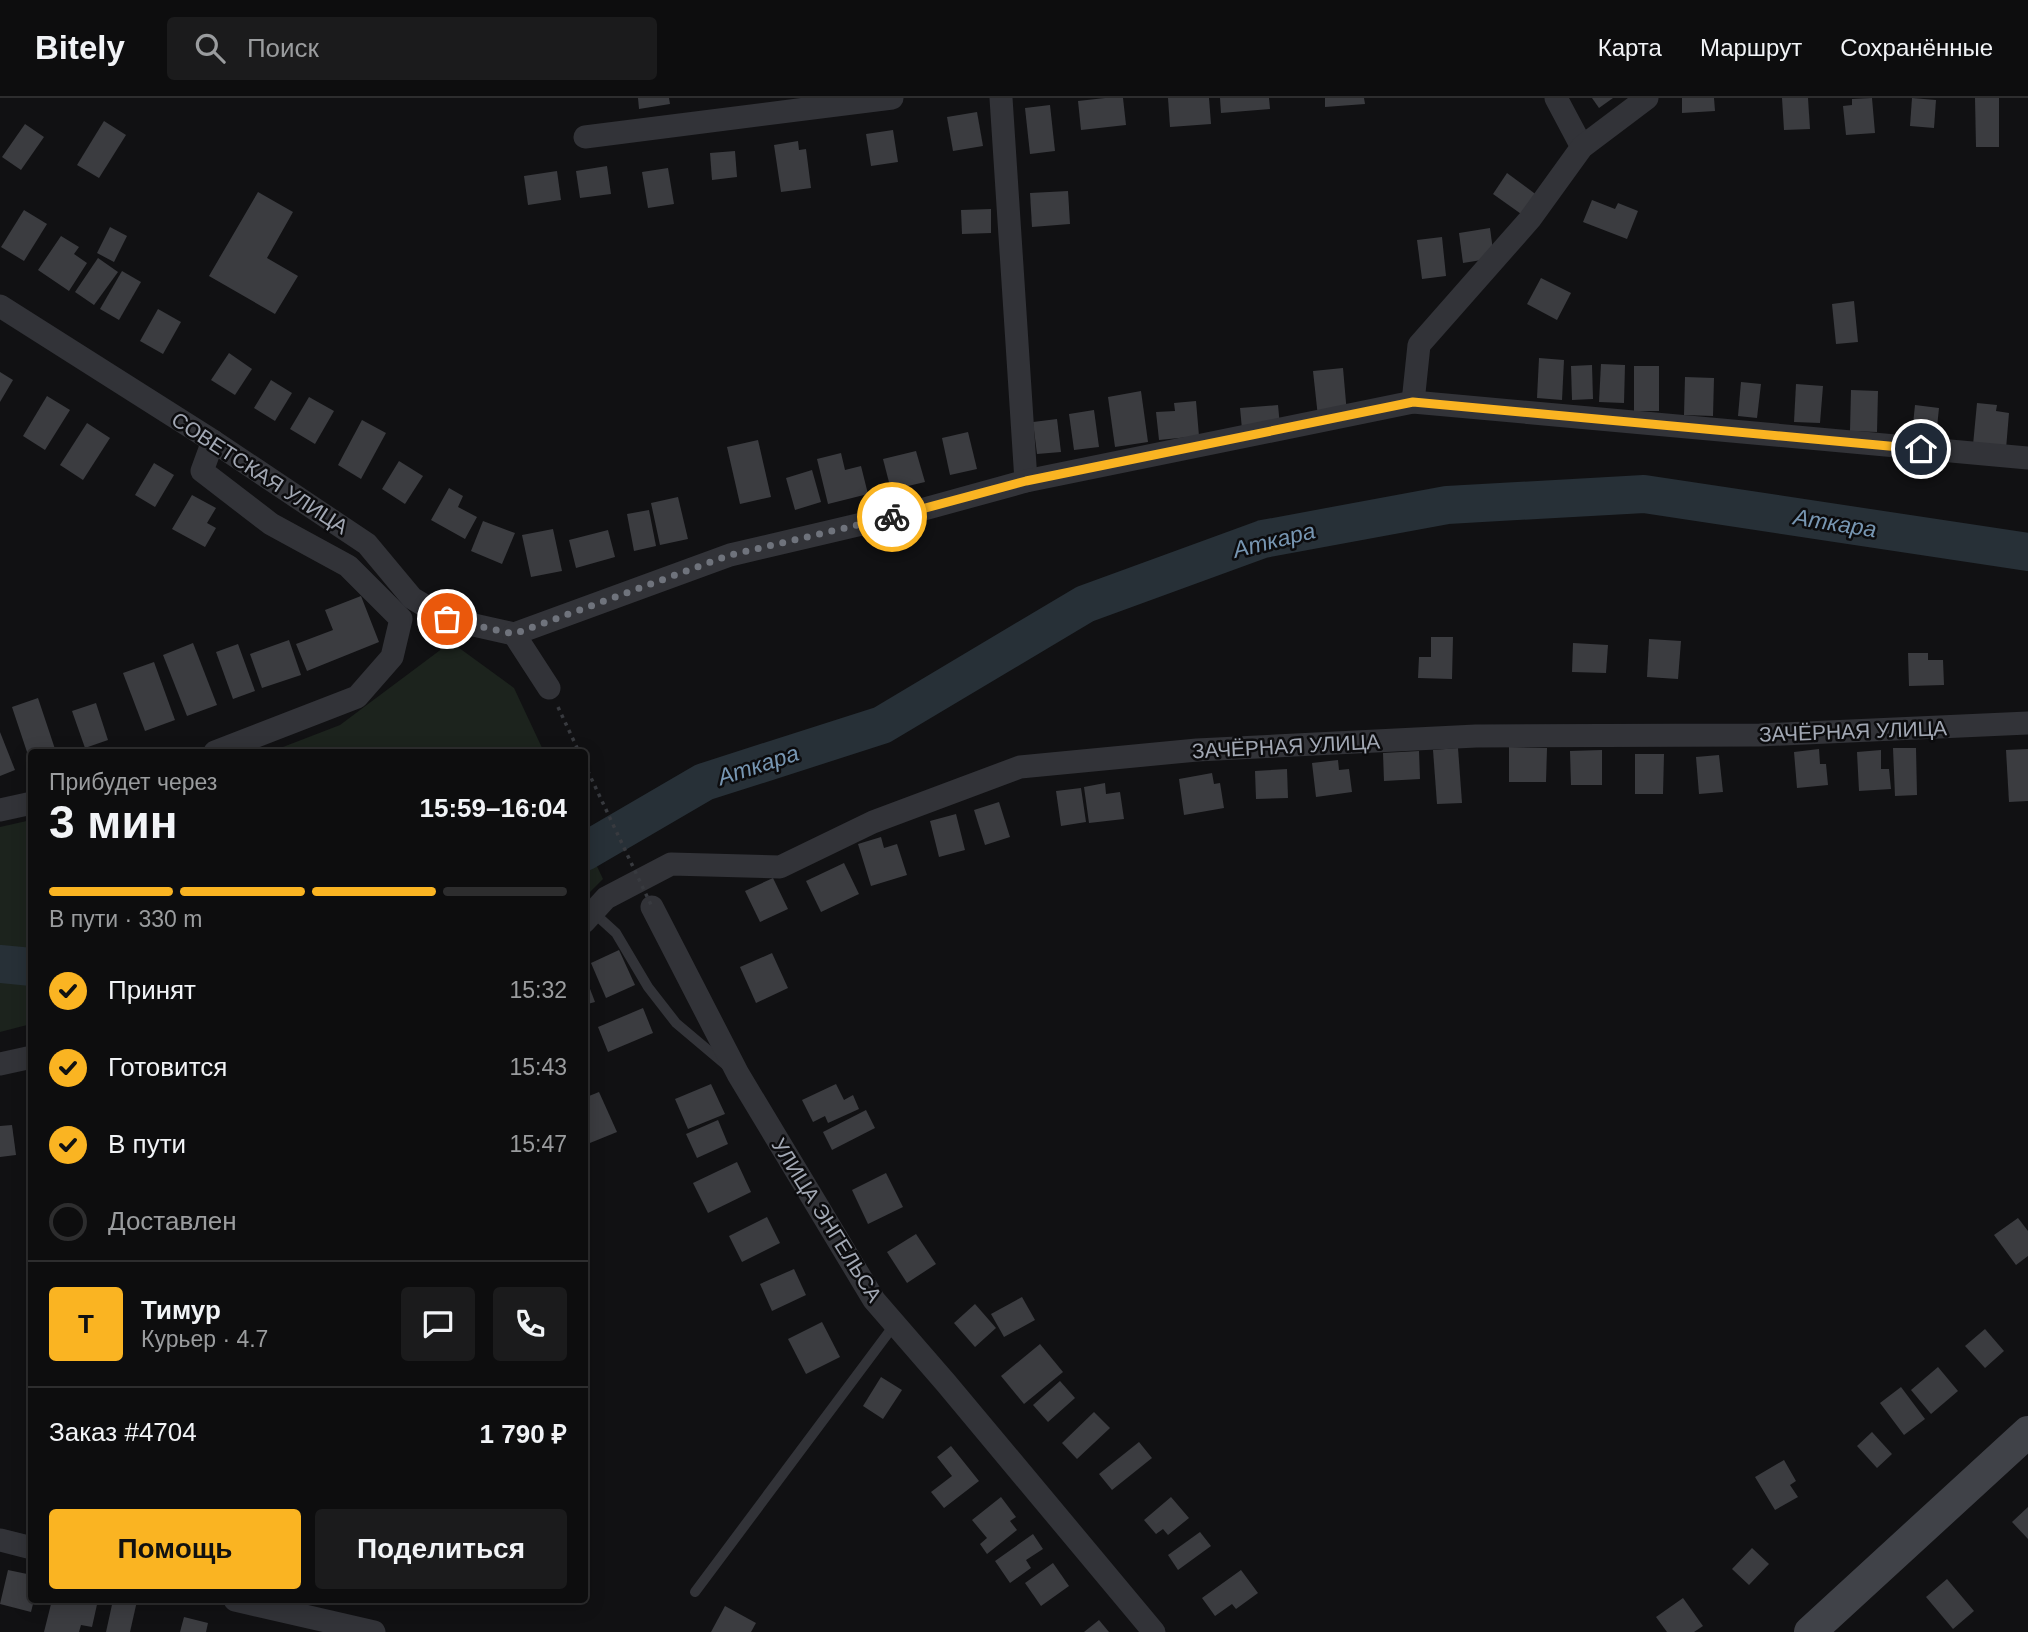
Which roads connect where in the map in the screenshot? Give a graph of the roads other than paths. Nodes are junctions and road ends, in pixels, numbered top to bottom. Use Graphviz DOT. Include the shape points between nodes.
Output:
graph roads {
  1 [pos="892,98"];
  2 [pos="1001,98"];
  3 [pos="1556,98"];
  4 [pos="1647,98"];
  5 [pos="585,137"];
  6 [pos="1582,147"];
  7 [pos="0,306"];
  8 [pos="1413,402"];
  9 [pos="213,441"];
  10 [pos="2028,458"];
  11 [pos="1026,481"];
  12 [pos="514,634"];
  13 [pos="549,688"];
  14 [pos="2028,723"];
  15 [pos="223,749"];
  16 [pos="28,804"];
  17 [pos="0,810"];
  18 [pos="652,907"];
  19 [pos="589,918"];
  20 [pos="28,1058"];
  21 [pos="0,1064"];
  22 [pos="738,1074"];
  23 [pos="895,1324"];
  24 [pos="2028,1432"];
  25 [pos="0,1540"];
  26 [pos="28,1547"];
  27 [pos="695,1592"];
  28 [pos="248,1603"];
  29 [pos="374,1632"];
  30 [pos="1154,1632"];
  31 [pos="1810,1632"];
  1 -- 5 [label="street"];
  2 -- 11 [label="street"];
  3 -- 6 [label="street"];
  4 -- 6 [label="street"];
  6 -- 8 [label="street" via="1530,219 1419,345"];
  7 -- 9 [label="street, СОВЕТСКАЯ УЛИЦА"];
  8 -- 10 [label="street"];
  8 -- 11 [label="street"];
  9 -- 12 [label="street, СОВЕТСКАЯ УЛИЦА" via="367,544 412,598 447,619"];
  9 -- 15 [label="street" via="202,471 271,524 348,566 401,620 392,657 357,698"];
  11 -- 12 [label="street" via="730,555"];
  12 -- 13 [label="street"];
  14 -- 19 [label="street, ЗАЧЁРНАЯ УЛИЦА" via="1760,735 1476,736 1197,750 1020,766 873,822 780,867 671,864 606,898"];
  16 -- 17 [label="street"];
  18 -- 22 [label="street, УЛИЦА ЭНГЕЛЬСА"];
  19 -- 22 [label="lane" via="616,933 676,1023"];
  20 -- 21 [label="street"];
  22 -- 23 [label="street, УЛИЦА ЭНГЕЛЬСА" via="874,1300"];
  23 -- 27 [label="lane"];
  23 -- 30 [label="street, УЛИЦА ЭНГЕЛЬСА"];
  24 -- 31 [label="street"];
  25 -- 26 [label="street"];
  28 -- 29 [label="street"];
}
